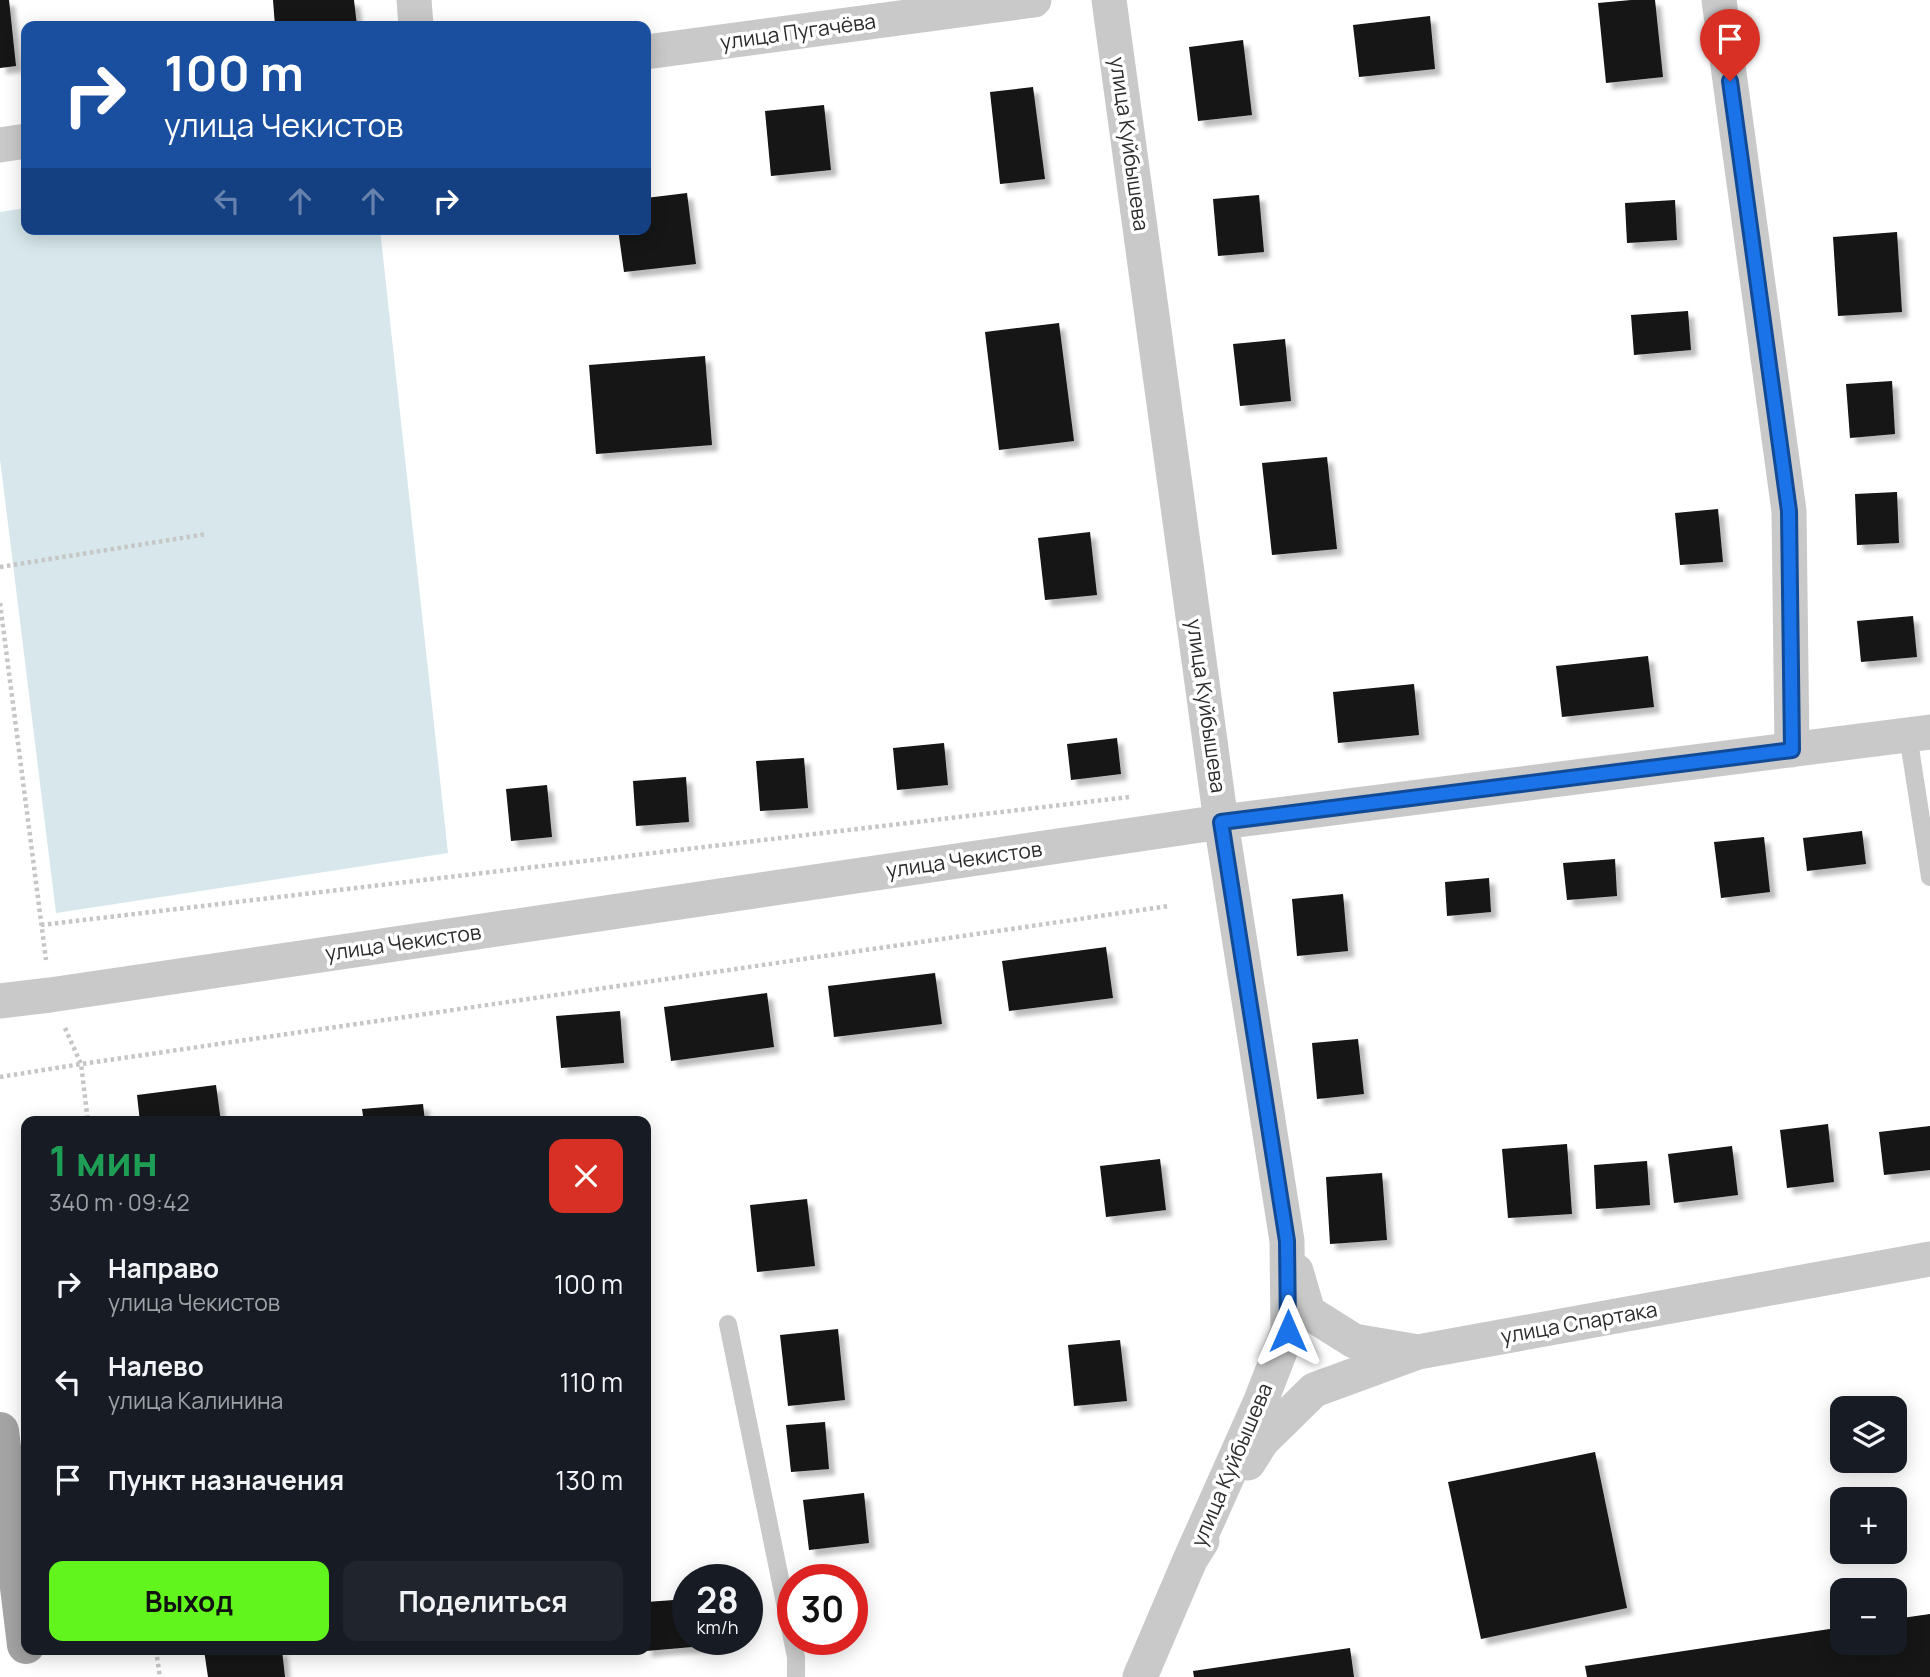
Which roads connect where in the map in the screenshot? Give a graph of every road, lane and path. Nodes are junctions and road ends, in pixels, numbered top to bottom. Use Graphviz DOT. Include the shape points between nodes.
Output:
graph roads {
  1 [pos="414,0"];
  2 [pos="1034,0"];
  3 [pos="1110,0"];
  4 [pos="1718,0"];
  5 [pos="416,21"];
  6 [pos="651,51"];
  7 [pos="21,142"];
  8 [pos="0,145"];
  9 [pos="207,534"];
  10 [pos="0,567"];
  11 [pos="0,603"];
  12 [pos="1919,734"];
  13 [pos="1792,750"];
  14 [pos="1134,796"];
  15 [pos="1221,822"];
  16 [pos="1930,877"];
  17 [pos="1169,906"];
  18 [pos="41,925"];
  19 [pos="50,995"];
  20 [pos="0,1001"];
  21 [pos="81,1064"];
  22 [pos="0,1077"];
  23 [pos="87,1116"];
  24 [pos="1287,1241"];
  25 [pos="1930,1259"];
  26 [pos="729,1324"];
  27 [pos="1418,1352"];
  28 [pos="0,1432"];
  29 [pos="1190,1560"];
  30 [pos="21,1604"];
  31 [pos="28,1655"];
  32 [pos="157,1655"];
  33 [pos="30,1677"];
  34 [pos="160,1677"];
  35 [pos="796,1677"];
  36 [pos="1140,1677"];
  1 -- 5 [label="street"];
  2 -- 6 [label="street, улица Пугачёва"];
  3 -- 15 [label="street, улица Куйбышева"];
  4 -- 13 [label="street" via="1789,511"];
  7 -- 8 [label="street"];
  9 -- 10 [label="path"];
  11 -- 18 [label="path"];
  12 -- 13 [label="street, улица Чекистов"];
  12 -- 16 [label="lane"];
  13 -- 15 [label="street, улица Чекистов"];
  14 -- 18 [label="path"];
  15 -- 19 [label="street, улица Чекистов"];
  15 -- 24 [label="street, улица Куйбышева"];
  17 -- 21 [label="path"];
  18 -- 19 [label="path"];
  19 -- 20 [label="street, улица Чекистов"];
  19 -- 21 [label="path"];
  21 -- 22 [label="path"];
  21 -- 23 [label="path"];
  24 -- 27 [label="street, улица Спартака" via="1308,1312 1354,1341"];
  24 -- 29 [label="street, улица Куйбышева" via="1288,1331"];
  25 -- 27 [label="street, улица Спартака"];
  26 -- 35 [label="lane" via="796,1657"];
  27 -- 29 [label="street" via="1314,1390 1262,1441"];
  28 -- 30 [label="main road"];
  29 -- 36 [label="street"];
  31 -- 33 [label="main road"];
  32 -- 34 [label="path"];
}
